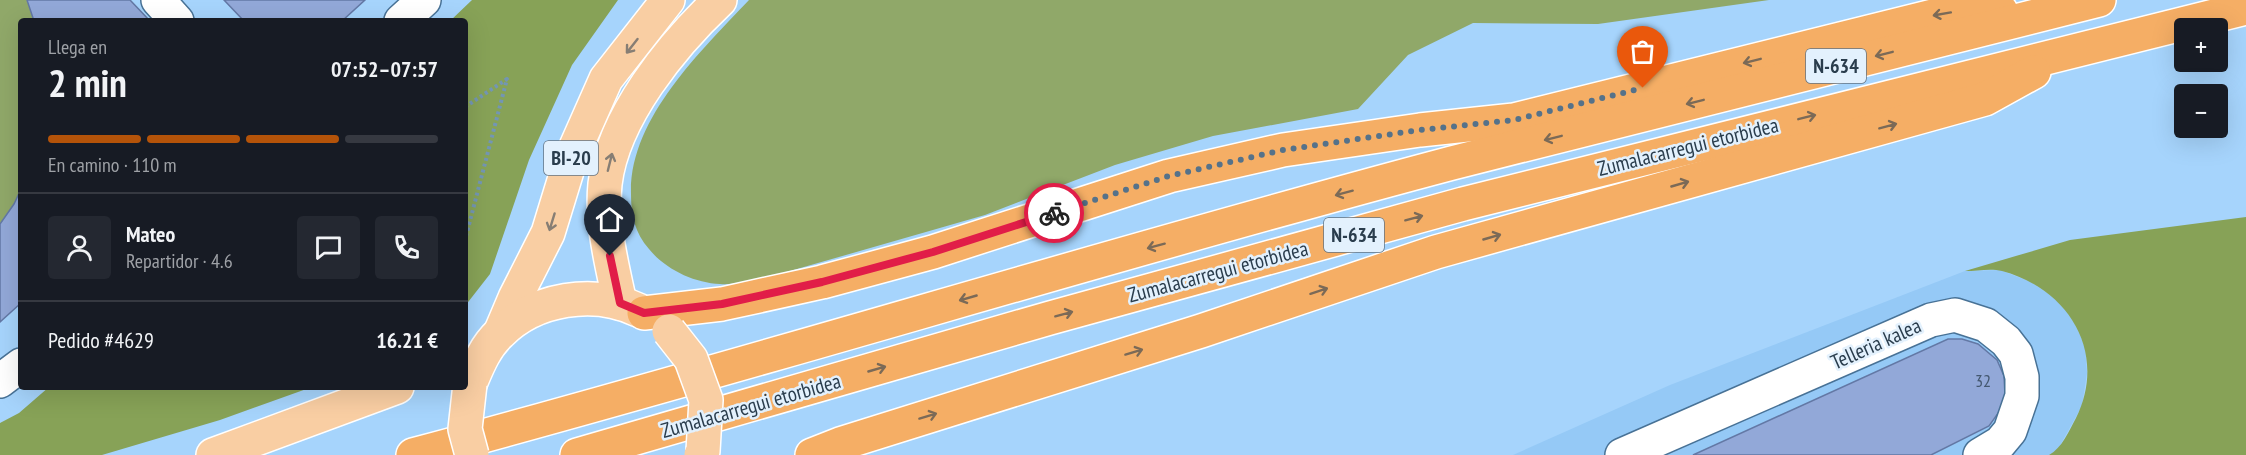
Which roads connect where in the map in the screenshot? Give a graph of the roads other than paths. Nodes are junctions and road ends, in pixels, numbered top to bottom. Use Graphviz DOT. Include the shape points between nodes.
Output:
graph roads {
  1 [pos="158,0"];
  2 [pos="424,0"];
  3 [pos="668,0"];
  4 [pos="720,0"];
  5 [pos="2099,0"];
  6 [pos="2246,8"];
  7 [pos="2063,9"];
  8 [pos="174,18"];
  9 [pos="404,18"];
  10 [pos="2073,50"];
  11 [pos="644,316"];
  12 [pos="481,355"];
  13 [pos="18,367"];
  14 [pos="0,381"];
  15 [pos="389,390"];
  16 [pos="213,455"];
  17 [pos="413,455"];
  18 [pos="472,455"];
  19 [pos="577,455"];
  20 [pos="701,455"];
  21 [pos="812,455"];
  22 [pos="1622,455"];
  23 [pos="1980,455"];
  1 -- 8 [label="street"];
  2 -- 9 [label="street"];
  3 -- 12 [label="main road, BI-20, one-way" via="606,79 571,158 548,233"];
  11 -- 4 [label="main road, BI-20, one-way" via="605,215 605,184 611,157 631,112 660,67"];
  5 -- 7 [label="highway, N-634"];
  6 -- 10 [label="highway, N-634"];
  7 -- 11 [label="highway, N-634, one-way" via="1945,13 1514,120 1283,150 1169,176 933,252 822,282"];
  7 -- 17 [label="highway, Zumalacarregui etorbidea / N-634, one-way" via="1452,163"];
  19 -- 10 [label="highway, Zumalacarregui etorbidea / N-634, one-way" via="1463,204"];
  21 -- 10 [label="highway, N-634, one-way" via="1436,252 1984,99"];
  11 -- 12 [label="main road" via="596,298 556,302 529,312"];
  11 -- 20 [label="main road, bridge" via="691,359 706,400"];
  12 -- 18 [label="main road, bridge" via="465,429"];
  13 -- 14 [label="street"];
  15 -- 16 [label="main road"];
  22 -- 23 [label="street, Telleria kalea" via="1931,320 1955,315 1986,325 2006,341 2016,354 2022,377 2022,396 2010,431 2001,444"];
}
